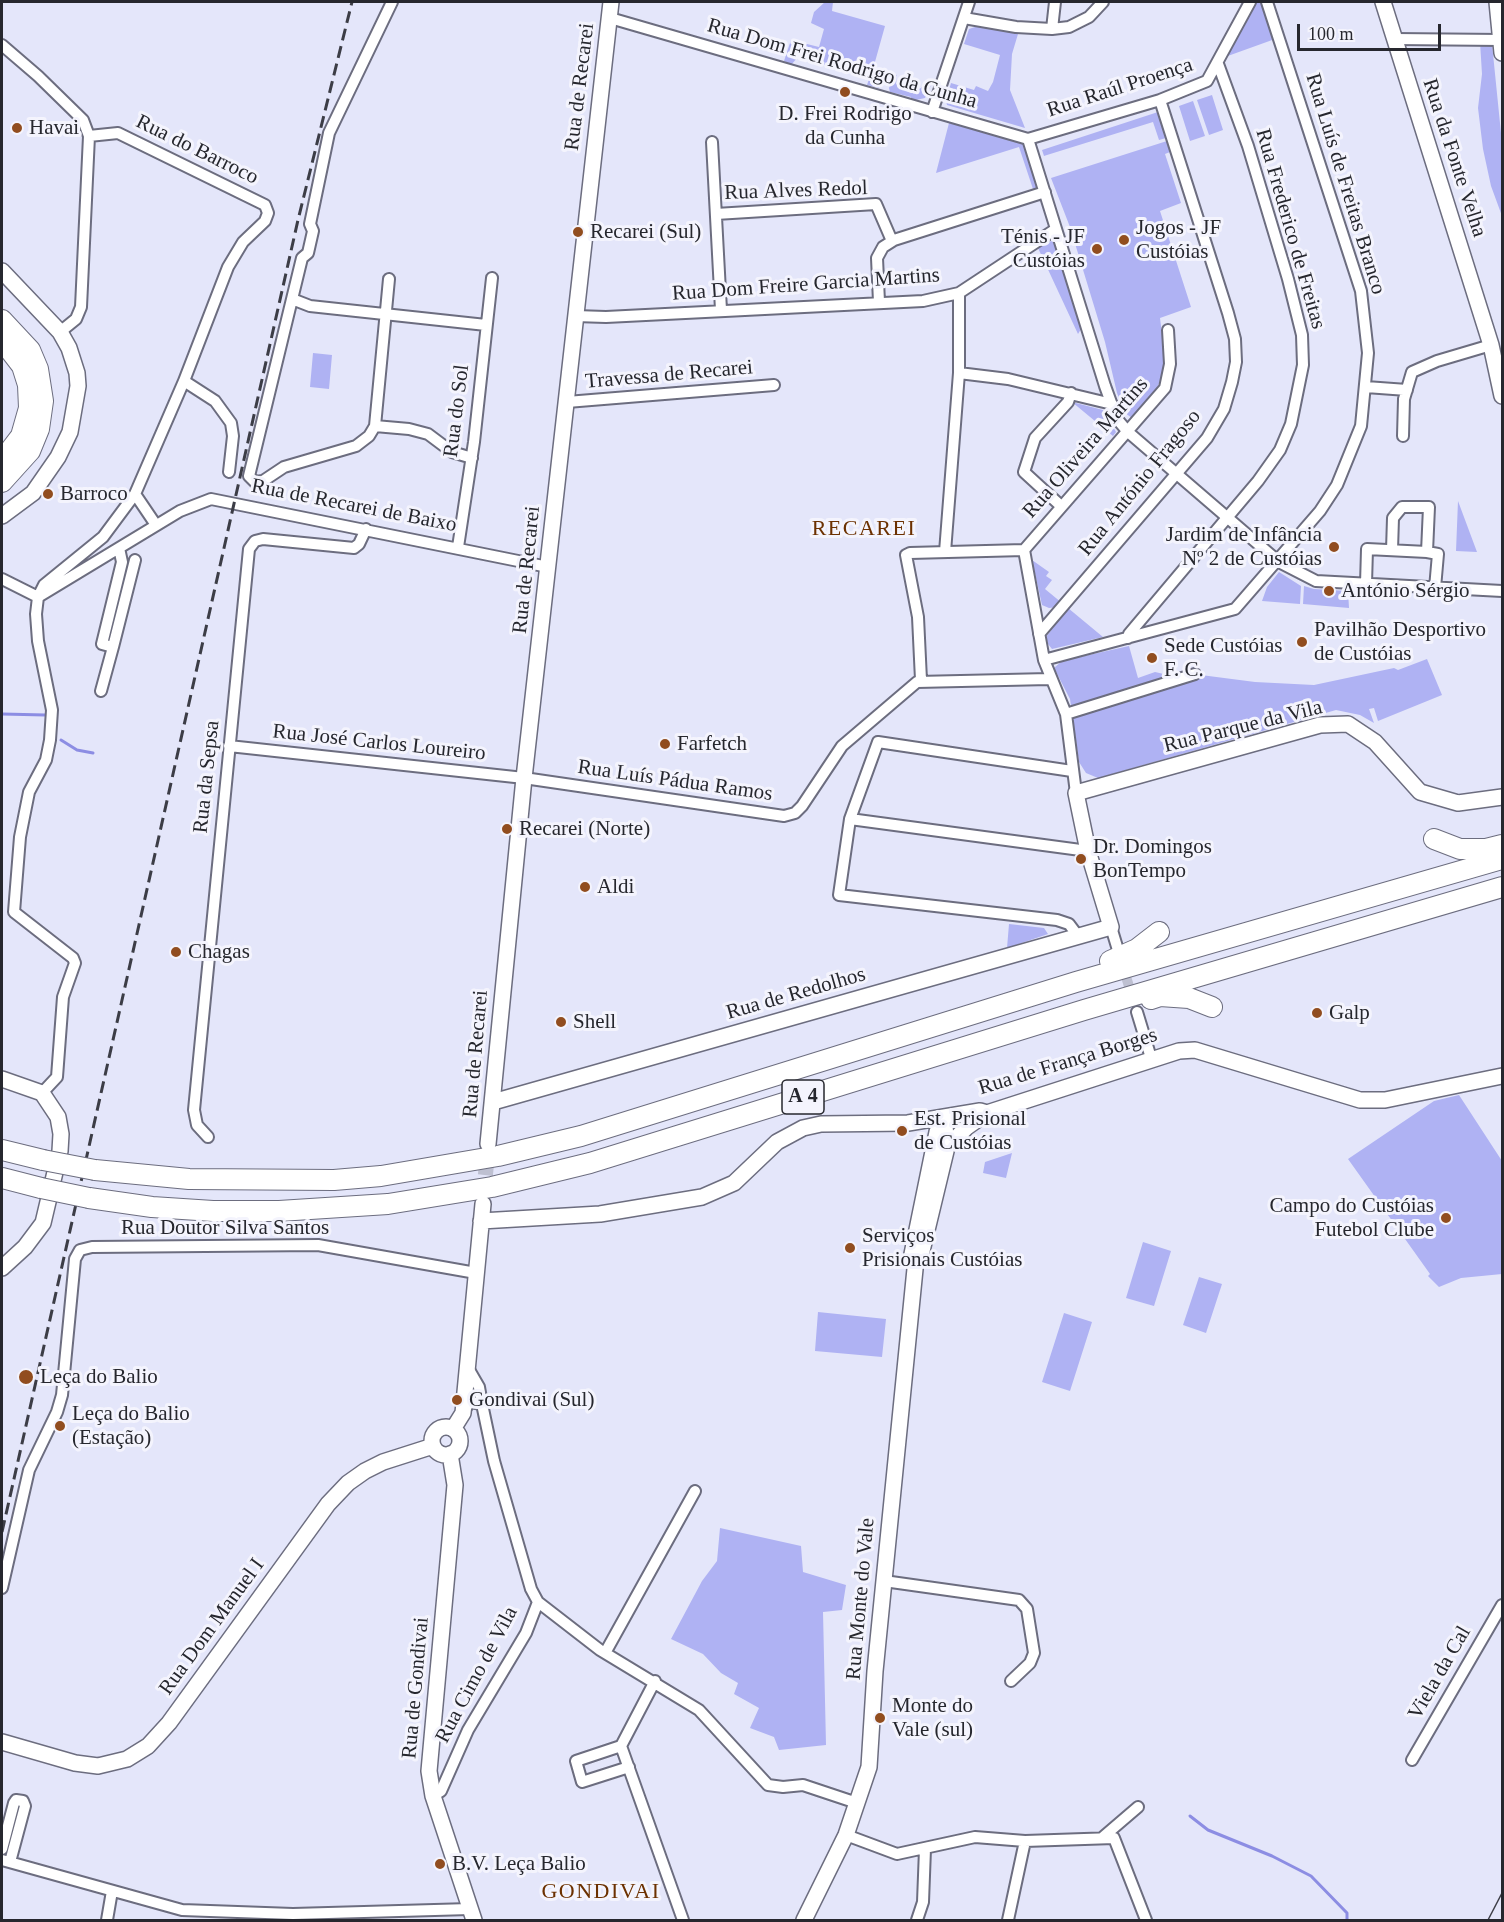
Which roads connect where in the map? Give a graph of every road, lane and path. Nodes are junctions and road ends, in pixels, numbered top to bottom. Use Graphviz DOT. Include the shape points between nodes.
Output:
graph roads {
  1 [pos="392,2"];
  2 [pos="611,2"];
  3 [pos="969,2"];
  4 [pos="1055,2"];
  5 [pos="1104,2"];
  6 [pos="1250,2"];
  7 [pos="1267,2"];
  8 [pos="1383,2"];
  9 [pos="1497,2"];
  10 [pos="610,18"];
  11 [pos="964,18"];
  12 [pos="1052,29"];
  13 [pos="1394,39"];
  14 [pos="1502,44"];
  15 [pos="2,45"];
  16 [pos="1218,64"];
  17 [pos="1160,100"];
  18 [pos="932,112"];
  19 [pos="89,136"];
  20 [pos="1028,139"];
  21 [pos="712,142"];
  22 [pos="1045,192"];
  23 [pos="716,214"];
  24 [pos="1056,229"];
  25 [pos="892,241"];
  26 [pos="2,272"];
  27 [pos="492,278"];
  28 [pos="389,279"];
  29 [pos="960,293"];
  30 [pos="292,299"];
  31 [pos="879,302"];
  32 [pos="721,310"];
  33 [pos="386,314"];
  34 [pos="575,316"];
  35 [pos="2,320"];
  36 [pos="486,325"];
  37 [pos="1168,330"];
  38 [pos="60,332"];
  39 [pos="2,340"];
  40 [pos="1491,345"];
  41 [pos="959,373"];
  42 [pos="184,381"];
  43 [pos="774,385"];
  44 [pos="1366,387"];
  45 [pos="1407,390"];
  46 [pos="1071,393"];
  47 [pos="1503,396"];
  48 [pos="567,402"];
  49 [pos="1112,404"];
  50 [pos="375,426"];
  51 [pos="1128,432"];
  52 [pos="1403,436"];
  53 [pos="472,458"];
  54 [pos="2,461"];
  55 [pos="229,472"];
  56 [pos="1177,474"];
  57 [pos="2,482"];
  58 [pos="135,494"];
  59 [pos="1061,506"];
  60 [pos="2,516"];
  61 [pos="1227,517"];
  62 [pos="156,525"];
  63 [pos="366,529"];
  64 [pos="458,547"];
  65 [pos="119,548"];
  66 [pos="1024,550"];
  67 [pos="1392,550"];
  68 [pos="945,552"];
  69 [pos="1426,552"];
  70 [pos="135,560"];
  71 [pos="1279,562"];
  72 [pos="548,567"];
  73 [pos="2,579"];
  74 [pos="1366,584"];
  75 [pos="1435,588"];
  76 [pos="1503,591"];
  77 [pos="120,595"];
  78 [pos="38,597"];
  79 [pos="1039,634"];
  80 [pos="1128,638"];
  81 [pos="1044,660"];
  82 [pos="1195,674"];
  83 [pos="1050,679"];
  84 [pos="921,680"];
  85 [pos="101,691"];
  86 [pos="1066,714"];
  87 [pos="229,746"];
  88 [pos="1072,771"];
  89 [pos="524,778"];
  90 [pos="1076,793"];
  91 [pos="1503,797"];
  92 [pos="850,819"];
  93 [pos="1434,839"];
  94 [pos="1503,845"];
  95 [pos="1088,851"];
  96 [pos="1503,859"];
  97 [pos="1503,887"];
  98 [pos="1111,927"];
  99 [pos="1159,932"];
  100 [pos="1078,936"];
  101 [pos="1118,950"];
  102 [pos="1076,982"];
  103 [pos="1212,1007"];
  104 [pos="1084,1010"];
  105 [pos="1137,1012"];
  106 [pos="1151,1058"];
  107 [pos="1503,1076"];
  108 [pos="2,1078"];
  109 [pos="42,1093"];
  110 [pos="493,1102"];
  111 [pos="987,1113"];
  112 [pos="943,1118"];
  113 [pos="908,1123"];
  114 [pos="208,1137"];
  115 [pos="488,1144"];
  116 [pos="941,1145"];
  117 [pos="2,1150"];
  118 [pos="2,1178"];
  119 [pos="483,1204"];
  120 [pos="481,1221"];
  121 [pos="2,1268"];
  122 [pos="476,1272"];
  123 [pos="467,1365"];
  124 [pos="482,1404"];
  125 [pos="463,1413"];
  126 [pos="453,1429"];
  127 [pos="433,1446"];
  128 [pos="450,1454"];
  129 [pos="695,1491"];
  130 [pos="884,1581"];
  131 [pos="2,1588"];
  132 [pos="538,1602"];
  133 [pos="1503,1605"];
  134 [pos="605,1653"];
  135 [pos="655,1681"];
  136 [pos="1011,1681"];
  137 [pos="2,1742"];
  138 [pos="621,1746"];
  139 [pos="1412,1760"];
  140 [pos="629,1767"];
  141 [pos="433,1796"];
  142 [pos="857,1803"];
  143 [pos="1138,1807"];
  144 [pos="846,1835"];
  145 [pos="1103,1837"];
  146 [pos="1025,1841"];
  147 [pos="2,1849"];
  148 [pos="925,1849"];
  149 [pos="6,1861"];
  150 [pos="112,1891"];
  151 [pos="472,1915"];
  152 [pos="1145,1919"];
  153 [pos="107,1920"];
  154 [pos="683,1920"];
  155 [pos="804,1920"];
  156 [pos="917,1920"];
  157 [pos="1008,1920"];
  1 -- 30 [label="street" via="329,133 310,224 313,231"];
  2 -- 10 [label="street, Rua de Recarei"];
  3 -- 11 [label="street"];
  4 -- 12 [label="street"];
  5 -- 12 [label="street" via="1089,17 1069,27"];
  6 -- 16 [label="street, Rua Raúl Proença"];
  7 -- 44 [label="street, Rua Luís de Freitas Branco" via="1361,291 1368,353"];
  8 -- 13 [label="street, Rua da Fonte Velha"];
  9 -- 14 [label="street"];
  10 -- 18 [label="street, Rua Dom Frei Rodrigo da Cunha"];
  10 -- 34 [label="street, Rua de Recarei"];
  11 -- 12 [label="street"];
  11 -- 18 [label="street"];
  13 -- 14 [label="street"];
  13 -- 40 [label="street, Rua da Fonte Velha"];
  15 -- 19 [label="street" via="83,120"];
  16 -- 17 [label="street, Rua Raúl Proença" via="1207,81"];
  16 -- 61 [label="street, Rua Frederico de Freitas" via="1248,146 1302,335 1303,365 1280,450"];
  17 -- 20 [label="street, Rua Raúl Proença"];
  17 -- 56 [label="street, Rua António Fragoso" via="1235,339 1236,362 1224,410"];
  18 -- 20 [label="street, Rua Dom Frei Rodrigo da Cunha"];
  19 -- 38 [label="street" via="81,307 76,319"];
  19 -- 42 [label="street, Rua do Barroco" via="118,134 268,209 265,221 243,242 228,267"];
  20 -- 22 [label="street"];
  21 -- 23 [label="street"];
  22 -- 24 [label="street"];
  22 -- 25 [label="street"];
  23 -- 25 [label="street, Rua Alves Redol" via="876,204"];
  23 -- 32 [label="street"];
  24 -- 29 [label="street, Rua Dom Freire Garcia Martins"];
  24 -- 49 [label="street"];
  25 -- 31 [label="street" via="877,258"];
  26 -- 38 [label="street"];
  27 -- 36 [label="street, Rua do Sol"];
  28 -- 33 [label="street"];
  29 -- 31 [label="street, Rua Dom Freire Garcia Martins" via="923,301"];
  29 -- 41 [label="street"];
  30 -- 33 [label="street" via="310,306"];
  30 -- 50 [label="street" via="249,476 255,482 263,481 284,467 356,446"];
  31 -- 32 [label="street, Rua Dom Freire Garcia Martins"];
  32 -- 34 [label="street, Rua Dom Freire Garcia Martins"];
  33 -- 36 [label="street"];
  33 -- 50 [label="street"];
  34 -- 48 [label="street, Rua de Recarei"];
  35 -- 57 [label="highway" via="30,350 44,401 30,451"];
  36 -- 53 [label="street, Rua do Sol"];
  37 -- 51 [label="street, Rua Oliveira Martins" via="1170,364 1165,388"];
  38 -- 60 [label="street" via="77,373 70,432 41,484"];
  39 -- 54 [label="highway" via="22,366 29,397 21,436"];
  40 -- 45 [label="street" via="1412,372"];
  40 -- 47 [label="street, Rua da Fonte Velha"];
  41 -- 46 [label="street"];
  41 -- 68 [label="street"];
  42 -- 55 [label="street, Rua de Recarei de Baixo" via="215,401 231,423"];
  42 -- 58 [label="street"];
  43 -- 48 [label="street, Travessa de Recarei"];
  44 -- 45 [label="street"];
  44 -- 71 [label="street, Rua Luís de Freitas Branco" via="1361,426 1337,485"];
  45 -- 52 [label="street"];
  46 -- 49 [label="street"];
  46 -- 59 [label="street" via="1068,402 1035,438 1024,472"];
  48 -- 72 [label="street, Rua de Recarei"];
  49 -- 51 [label="street" via="1117,419"];
  50 -- 53 [label="street" via="428,434 452,452"];
  51 -- 56 [label="street"];
  51 -- 59 [label="street, Rua Oliveira Martins"];
  53 -- 64 [label="street, Rua do Sol"];
  56 -- 61 [label="street"];
  56 -- 79 [label="street, Rua António Fragoso"];
  58 -- 62 [label="street"];
  58 -- 78 [label="street" via="103,537 44,585"];
  59 -- 66 [label="street, Rua Oliveira Martins"];
  61 -- 71 [label="street"];
  61 -- 80 [label="street, Rua Frederico de Freitas"];
  62 -- 63 [label="street, Rua de Recarei de Baixo" via="203,500 218,499"];
  62 -- 65 [label="street, Rua de Recarei de Baixo"];
  63 -- 64 [label="street, Rua de Recarei de Baixo"];
  63 -- 87 [label="street, Rua da Sepsa" via="354,548 263,538 249,549"];
  64 -- 72 [label="street, Rua de Recarei de Baixo"];
  65 -- 77 [label="street" via="123,562"];
  65 -- 78 [label="street, Rua de Recarei de Baixo"];
  66 -- 68 [label="street"];
  66 -- 79 [label="street"];
  67 -- 69 [label="street"];
  67 -- 69 [label="street" via="1393,518 1401,507 1429,507"];
  67 -- 74 [label="street" via="1367,549"];
  68 -- 84 [label="street" via="910,552 904,559 917,611"];
  69 -- 75 [label="street" via="1438,554"];
  70 -- 77 [label="street"];
  71 -- 74 [label="street" via="1316,581"];
  71 -- 80 [label="street, Rua Luís de Freitas Branco" via="1235,609"];
  72 -- 89 [label="street, Rua de Recarei"];
  73 -- 78 [label="street"];
  74 -- 75 [label="street"];
  75 -- 76 [label="street"];
  77 -- 85 [label="street" via="102,644 113,647"];
  78 -- 109 [label="street" via="38,641 52,710 50,740 46,760 29,792 20,837 14,912 75,963 63,997 57,1077"];
  79 -- 81 [label="street"];
  80 -- 81 [label="street, Rua Luís de Freitas Branco"];
  81 -- 83 [label="street"];
  82 -- 86 [label="street"];
  83 -- 84 [label="street"];
  83 -- 86 [label="street"];
  84 -- 89 [label="street, Rua Luís Pádua Ramos" via="909,686 854,736 832,758 802,806 784,816"];
  86 -- 88 [label="street"];
  87 -- 89 [label="street, Rua José Carlos Loureiro"];
  87 -- 114 [label="street, Rua da Sepsa" via="194,1110 197,1125"];
  88 -- 90 [label="street"];
  88 -- 92 [label="street" via="878,742"];
  89 -- 110 [label="street, Rua de Recarei"];
  90 -- 91 [label="street, Rua Parque da Vila" via="1320,725 1348,724 1375,742 1420,792 1458,803"];
  90 -- 95 [label="street"];
  92 -- 95 [label="street"];
  92 -- 100 [label="street" via="839,895 1057,920 1069,924"];
  93 -- 94 [label="highway" via="1460,849"];
  95 -- 98 [label="street"];
  96 -- 102 [label="highway, A 4"];
  97 -- 104 [label="highway, A 4"];
  98 -- 100 [label="street, Rua de Redolhos"];
  98 -- 101 [label="street"];
  99 -- 102 [label="highway" via="1137,949"];
  100 -- 110 [label="street, Rua de Redolhos"];
  102 -- 117 [label="highway, A 4, bridge" via="581,1136 498,1156 381,1176 334,1180 200,1179 95,1170"];
  103 -- 104 [label="highway" via="1189,998 1160,996 1119,1009"];
  104 -- 118 [label="highway, A 4, bridge" via="590,1163 492,1187 388,1204 279,1211 152,1207 89,1198"];
  105 -- 106 [label="street"];
  106 -- 107 [label="street, Rua de França Borges" via="1195,1050 1360,1100 1386,1100"];
  106 -- 111 [label="street, Rua de França Borges"];
  108 -- 109 [label="street"];
  109 -- 121 [label="street" via="58,1117 61,1134 47,1214 38,1232"];
  110 -- 115 [label="street, Rua de Recarei"];
  111 -- 112 [label="street, Rua de França Borges"];
  111 -- 116 [label="street"];
  112 -- 113 [label="street, Rua de França Borges"];
  112 -- 116 [label="street, Rua Monte do Vale"];
  113 -- 116 [label="street"];
  113 -- 120 [label="street, Rua de França Borges" via="821,1124 803,1128 777,1142 735,1183 702,1197 600,1214"];
  116 -- 130 [label="street, Rua Monte do Vale" via="912,1254 915,1269"];
  119 -- 120 [label="street, Rua de Gondivai"];
  120 -- 122 [label="street, Rua de Gondivai"];
  122 -- 123 [label="street, Rua de Gondivai"];
  122 -- 131 [label="street, Rua Doutor Silva Santos" via="318,1245 80,1250 75,1259 62,1395 29,1470"];
  123 -- 124 [label="street" via="479,1387"];
  123 -- 125 [label="street, Rua de Gondivai"];
  124 -- 125 [label="street" via="470,1402"];
  124 -- 132 [label="street" via="494,1461"];
  125 -- 126 [label="street, Rua de Gondivai"];
  126 -- 127 [label="street, Rua de Gondivai" via="438,1431"];
  126 -- 128 [label="street, Rua de Gondivai" via="460,1442"];
  127 -- 128 [label="street" via="440,1453"];
  127 -- 137 [label="street, Rua Dom Manuel I" via="365,1471 327,1504 174,1716 148,1746 127,1759 98,1766"];
  128 -- 141 [label="street, Rua de Gondivai" via="455,1485 430,1745"];
  129 -- 134 [label="street"];
  130 -- 136 [label="street" via="1018,1600 1027,1609 1034,1653 1030,1663"];
  130 -- 142 [label="street, Rua Monte do Vale" via="869,1767"];
  132 -- 134 [label="street"];
  132 -- 141 [label="street, Rua Cimo de Vila" via="526,1633 468,1730 441,1791"];
  133 -- 139 [label="street, Viela da Cal"];
  134 -- 135 [label="street"];
  135 -- 138 [label="street"];
  135 -- 142 [label="street" via="699,1710 768,1785 803,1785"];
  138 -- 140 [label="street"];
  138 -- 140 [label="street" via="576,1761 582,1782"];
  140 -- 154 [label="street"];
  141 -- 151 [label="street, Rua de Gondivai"];
  142 -- 144 [label="street, Rua Monte do Vale"];
  143 -- 145 [label="street"];
  144 -- 148 [label="street" via="897,1854"];
  144 -- 155 [label="street, Rua Monte do Vale"];
  145 -- 146 [label="street"];
  145 -- 152 [label="street" via="1114,1838"];
  146 -- 148 [label="street" via="975,1837"];
  146 -- 157 [label="street"];
  147 -- 149 [label="street" via="14,1803 23,1801 25,1806"];
  148 -- 156 [label="street" via="924,1902"];
  149 -- 150 [label="street"];
  150 -- 151 [label="street" via="182,1910 210,1913"];
  150 -- 153 [label="street"];
}
